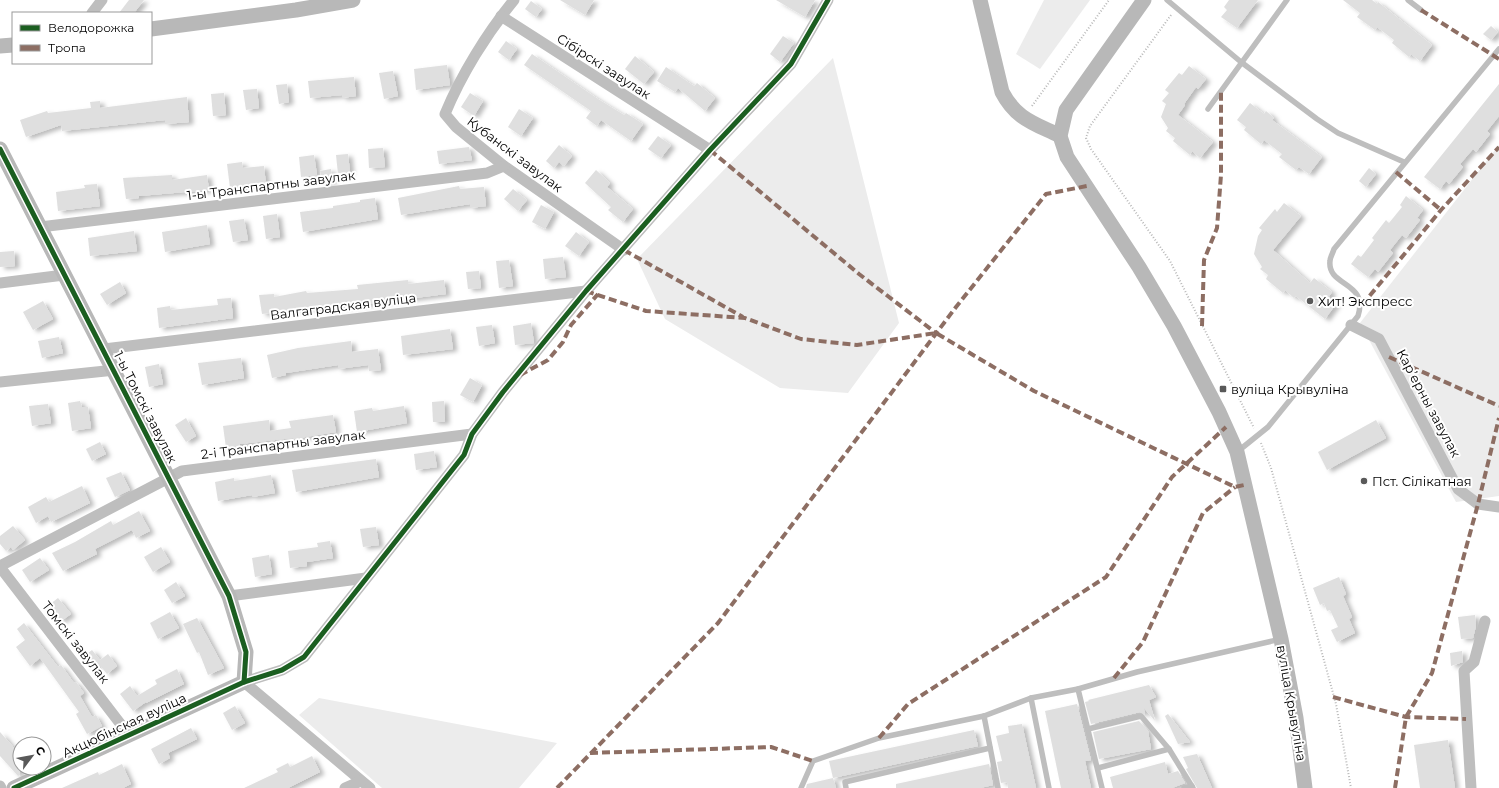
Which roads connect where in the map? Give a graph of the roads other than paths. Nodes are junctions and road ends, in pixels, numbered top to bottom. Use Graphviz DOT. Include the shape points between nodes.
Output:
graph roads {
  1 [pos="102,0"];
  2 [pos="353,0"];
  3 [pos="514,0"];
  4 [pos="828,0"];
  5 [pos="980,0"];
  6 [pos="1144,0"];
  7 [pos="1167,0"];
  8 [pos="1287,0"];
  9 [pos="1408,0"];
  10 [pos="328,2"];
  11 [pos="1421,10"];
  12 [pos="93,12"];
  13 [pos="501,16"];
  14 [pos="152,29"];
  15 [pos="12,45"];
  16 [pos="0,46"];
  17 [pos="1499,49"];
  18 [pos="1242,62"];
  19 [pos="1208,109"];
  20 [pos="1060,136"];
  21 [pos="0,149"];
  22 [pos="710,150"];
  23 [pos="1404,162"];
  24 [pos="504,166"];
  25 [pos="40,227"];
  26 [pos="624,250"];
  27 [pos="64,275"];
  28 [pos="0,283"];
  29 [pos="586,291"];
  30 [pos="1351,325"];
  31 [pos="104,349"];
  32 [pos="115,370"];
  33 [pos="0,382"];
  34 [pos="472,434"];
  35 [pos="1237,452"];
  36 [pos="168,476"];
  37 [pos="1499,507"];
  38 [pos="0,566"];
  39 [pos="366,578"];
  40 [pos="229,596"];
  41 [pos="1485,621"];
  42 [pos="1281,639"];
  43 [pos="244,682"];
  44 [pos="1078,689"];
  45 [pos="1031,698"];
  46 [pos="984,716"];
  47 [pos="1088,729"];
  48 [pos="129,735"];
  49 [pos="990,748"];
  50 [pos="1169,749"];
  51 [pos="1098,768"];
  52 [pos="361,781"];
  53 [pos="1307,786"];
  54 [pos="1192,787"];
  55 [pos="14,788"];
  56 [pos="344,788"];
  57 [pos="370,788"];
  58 [pos="801,788"];
  59 [pos="846,788"];
  60 [pos="998,788"];
  61 [pos="1049,788"];
  62 [pos="1102,788"];
  63 [pos="1184,788"];
  64 [pos="1471,788"];
  1 -- 12 [label="street"];
  2 -- 10 [label="main road"];
  3 -- 13 [label="street"];
  4 -- 22 [label="street" via="791,64"];
  5 -- 20 [label="main road" via="1002,92 1009,105 1023,118"];
  6 -- 20 [label="main road" via="1066,110"];
  7 -- 18 [label="lane"];
  8 -- 18 [label="lane"];
  9 -- 11 [label="lane"];
  10 -- 14 [label="main road" via="296,10"];
  13 -- 22 [label="street, Сібірскі завулак"];
  13 -- 24 [label="street, Кубанскі завулак" via="454,91 445,114 456,127"];
  15 -- 16 [label="main road"];
  17 -- 23 [label="lane"];
  18 -- 19 [label="lane"];
  18 -- 23 [label="lane" via="1338,133"];
  20 -- 35 [label="main road, вуліца Крывуліна" via="1067,157 1174,326"];
  21 -- 25 [label="main road, 1-ы Томскі завулак"];
  22 -- 26 [label="street"];
  23 -- 30 [label="lane" via="1334,249 1330,262 1333,273 1359,295 1362,305"];
  24 -- 25 [label="street, 1-ы Транспартны завулак" via="487,173"];
  24 -- 26 [label="street, Кубанскі завулак"];
  25 -- 27 [label="main road, 1-ы Томскі завулак"];
  26 -- 29 [label="street"];
  27 -- 28 [label="street"];
  27 -- 31 [label="main road, 1-ы Томскі завулак"];
  29 -- 31 [label="street, Валгаградская вуліца"];
  29 -- 34 [label="street"];
  30 -- 35 [label="lane" via="1268,427"];
  30 -- 37 [label="street, Карʼерны завулак" via="1379,339 1458,489 1478,504"];
  31 -- 32 [label="main road, 1-ы Томскі завулак"];
  32 -- 33 [label="street"];
  32 -- 36 [label="main road, 1-ы Томскі завулак"];
  34 -- 36 [label="street, 2-і Транспартны завулак" via="182,471"];
  34 -- 39 [label="street" via="464,455"];
  35 -- 42 [label="main road, вуліца Крывуліна"];
  36 -- 38 [label="street, 2-і Транспартны завулак"];
  36 -- 40 [label="main road, 1-ы Томскі завулак"];
  38 -- 48 [label="street, Томскі завулак"];
  39 -- 40 [label="street"];
  39 -- 43 [label="street" via="304,657 282,670"];
  40 -- 43 [label="main road, 1-ы Томскі завулак" via="246,652"];
  41 -- 64 [label="street" via="1474,662 1464,671"];
  42 -- 44 [label="lane" via="1136,672"];
  42 -- 53 [label="main road, вуліца Крывуліна"];
  43 -- 48 [label="main road, Акцюбінская вуліца"];
  43 -- 52 [label="street"];
  44 -- 45 [label="lane"];
  44 -- 47 [label="lane"];
  45 -- 46 [label="lane"];
  45 -- 61 [label="lane"];
  46 -- 49 [label="lane"];
  46 -- 58 [label="lane" via="879,738 813,761"];
  47 -- 50 [label="lane" via="1141,716"];
  47 -- 51 [label="lane"];
  48 -- 55 [label="main road, Акцюбінская вуліца"];
  49 -- 59 [label="lane" via="845,782"];
  49 -- 60 [label="lane"];
  50 -- 51 [label="lane"];
  50 -- 54 [label="lane"];
  51 -- 62 [label="lane"];
  52 -- 56 [label="street"];
  52 -- 57 [label="street"];
  54 -- 63 [label="lane"];
}
